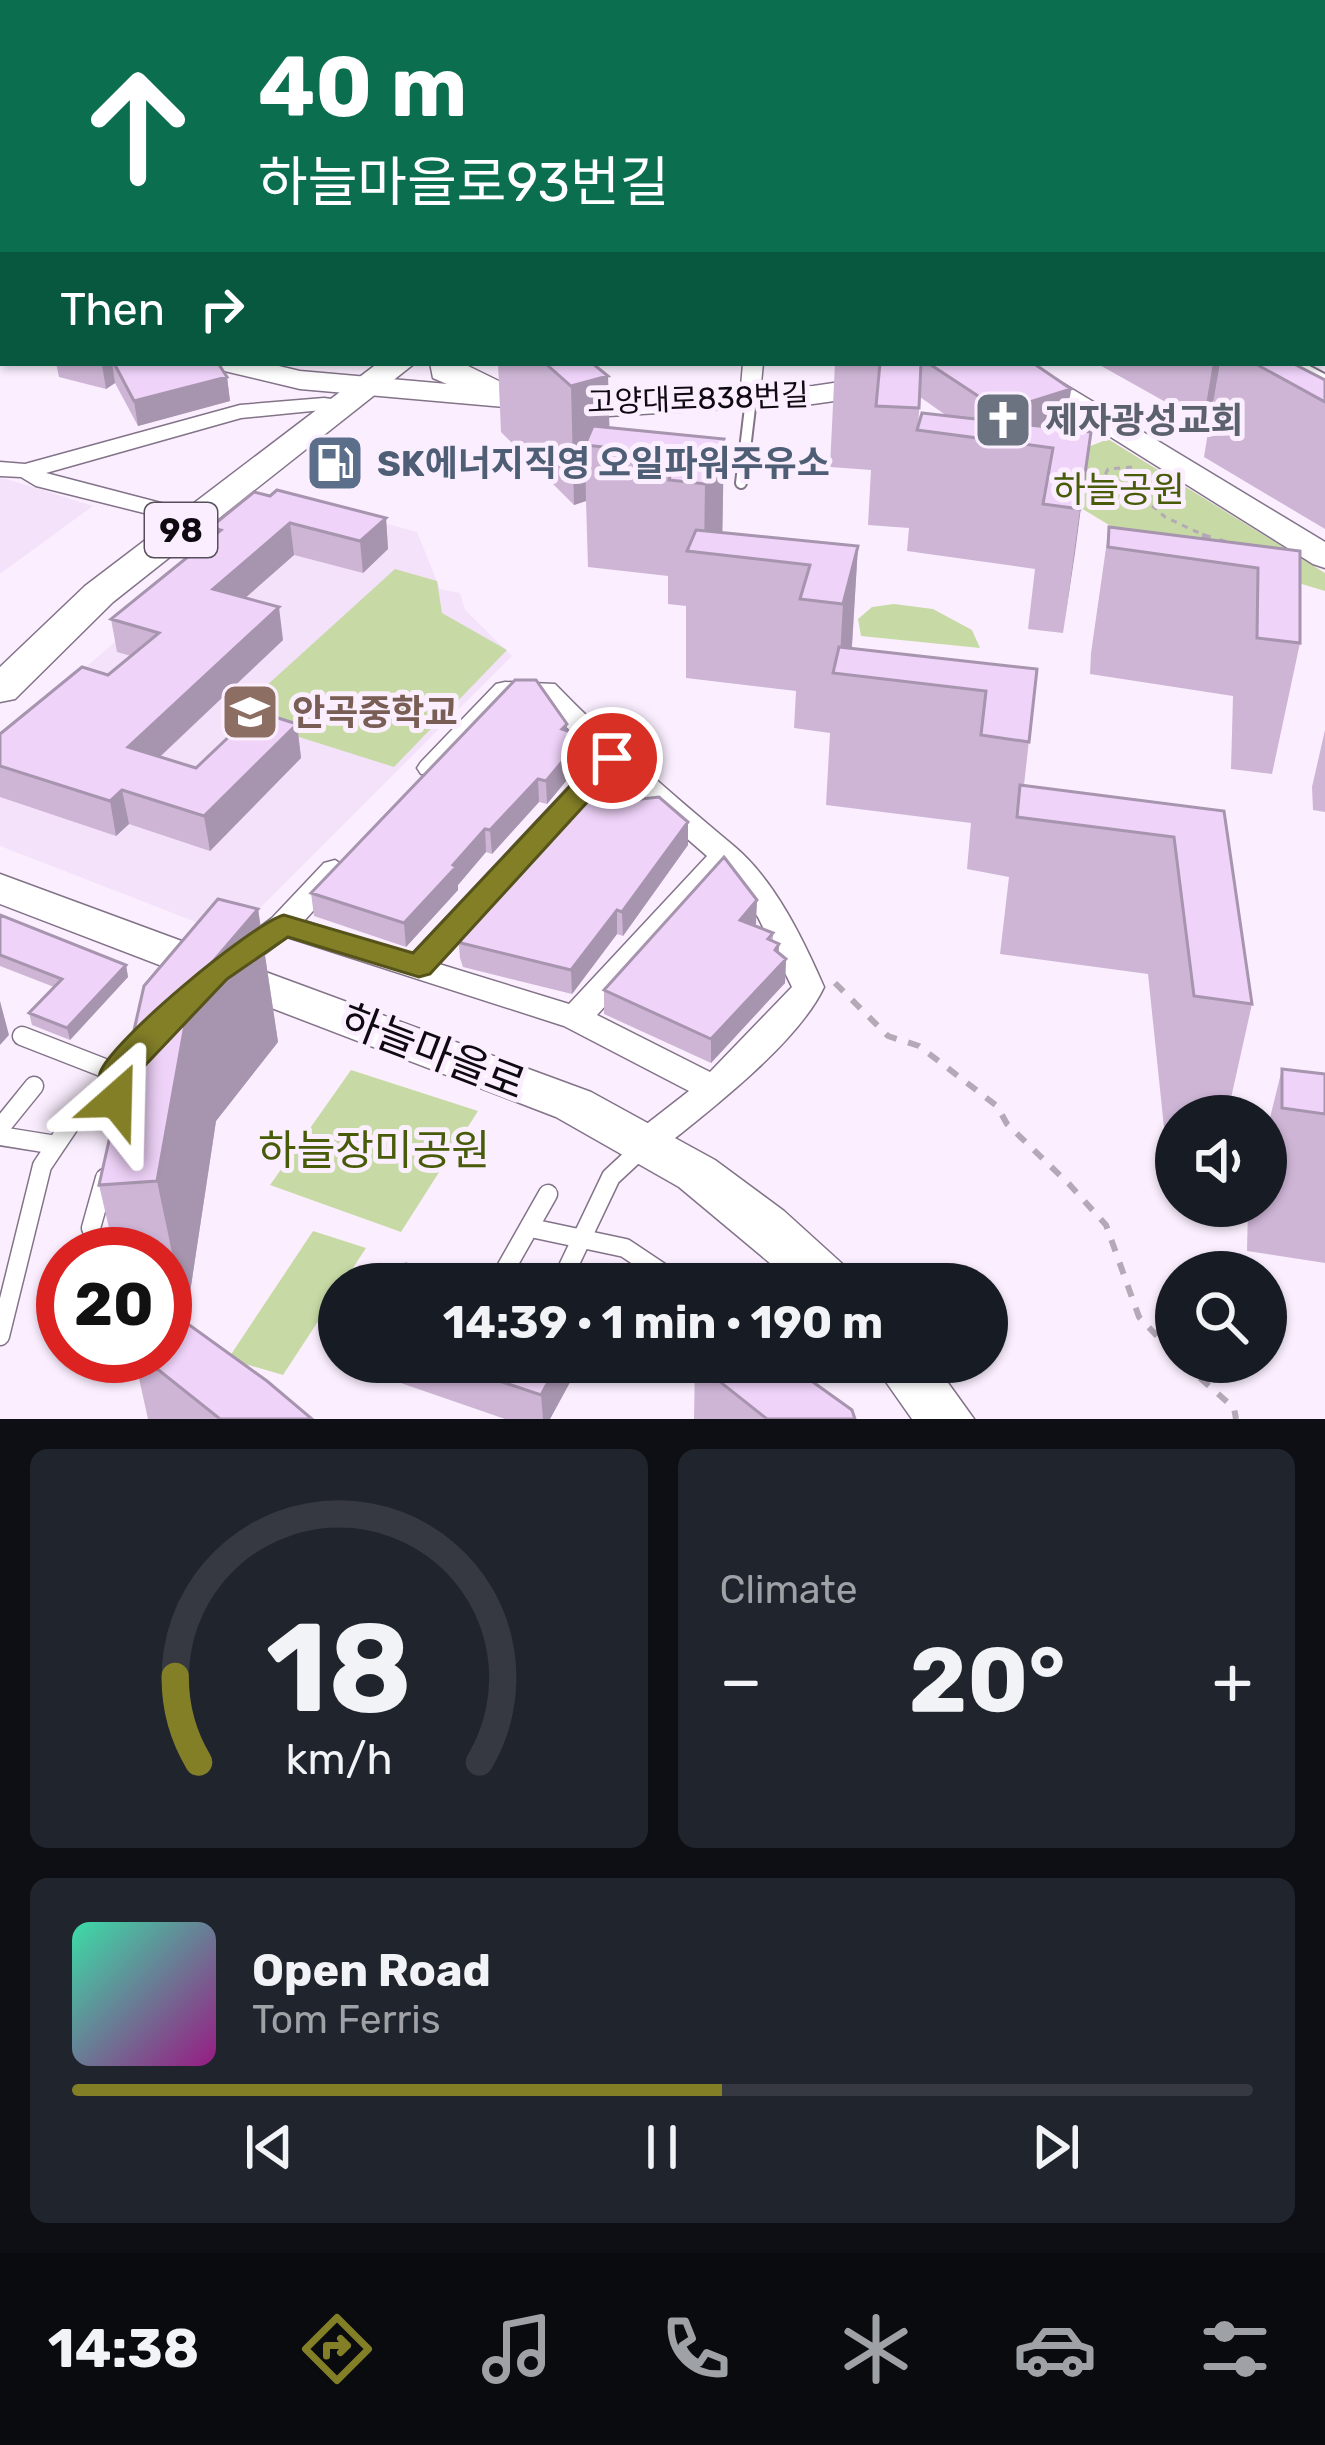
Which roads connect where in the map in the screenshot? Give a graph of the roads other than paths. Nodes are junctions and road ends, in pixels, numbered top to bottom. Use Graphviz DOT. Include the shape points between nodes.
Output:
graph roads {
  1 [pos="242,366"];
  2 [pos="446,366"];
  3 [pos="753,366"];
  4 [pos="958,366"];
  5 [pos="1013,366"];
  6 [pos="366,379"];
  7 [pos="507,398"];
  8 [pos="751,399"];
  9 [pos="0,469"];
  10 [pos="26,471"];
  11 [pos="741,483"];
  12 [pos="172,513"];
  13 [pos="1325,556"];
  14 [pos="0,655"];
  15 [pos="0,690"];
  16 [pos="612,758"];
  17 [pos="410,791"];
  18 [pos="362,841"];
  19 [pos="726,854"];
  20 [pos="0,888"];
  21 [pos="284,926"];
  22 [pos="419,966"];
  23 [pos="208,980"];
  24 [pos="575,1018"];
  25 [pos="22,1036"];
  26 [pos="148,1041"];
  27 [pos="117,1073"];
  28 [pos="34,1086"];
  29 [pos="714,1089"];
  30 [pos="140,1111"];
  31 [pos="0,1132"];
  32 [pos="647,1142"];
  33 [pos="56,1145"];
  34 [pos="112,1151"];
  35 [pos="548,1194"];
  36 [pos="91,1227"];
  37 [pos="531,1228"];
  38 [pos="579,1240"];
  39 [pos="510,1263"];
  40 [pos="569,1263"];
  41 [pos="648,1263"];
  42 [pos="805,1263"];
  43 [pos="0,1336"];
  44 [pos="917,1383"];
  45 [pos="946,1419"];
  1 -- 6 [label="street, 고양대로838번길" via="300,380"];
  2 -- 7 [label="main road" via="460,381"];
  3 -- 8 [label="street"];
  4 -- 8 [label="street, 고양대로838번길" via="905,382"];
  5 -- 13 [label="street"];
  6 -- 7 [label="street, 고양대로838번길"];
  6 -- 10 [label="street"];
  6 -- 12 [label="main road"];
  6 -- 15 [label="main road, 98" via="99,594"];
  7 -- 8 [label="street, 고양대로838번길" via="608,407"];
  8 -- 11 [label="lane"];
  9 -- 10 [label="street"];
  10 -- 12 [label="street"];
  12 -- 14 [label="main road"];
  16 -- 17 [label="street" via="546,690 505,690"];
  16 -- 19 [label="street"];
  16 -- 22 [label="street"];
  18 -- 21 [label="street"];
  19 -- 24 [label="street"];
  19 -- 29 [label="street" via="792,943 808,987"];
  20 -- 23 [label="street, 하늘마을로"];
  21 -- 22 [label="street"];
  21 -- 23 [label="street"];
  22 -- 24 [label="street"];
  23 -- 32 [label="street, 하늘마을로" via="505,1077"];
  24 -- 29 [label="street"];
  25 -- 27 [label="lane"];
  26 -- 27 [label="lane"];
  27 -- 30 [label="lane" via="116,1100"];
  27 -- 33 [label="lane"];
  28 -- 31 [label="lane"];
  29 -- 32 [label="street"];
  31 -- 33 [label="lane"];
  32 -- 38 [label="lane" via="611,1177"];
  32 -- 42 [label="street, 하늘마을로" via="726,1194"];
  33 -- 43 [label="lane" via="42,1166"];
  34 -- 36 [label="lane"];
  35 -- 37 [label="lane"];
  37 -- 38 [label="lane"];
  37 -- 39 [label="lane"];
  38 -- 40 [label="lane"];
  38 -- 41 [label="lane" via="625,1248"];
  44 -- 45 [label="street"];
}
